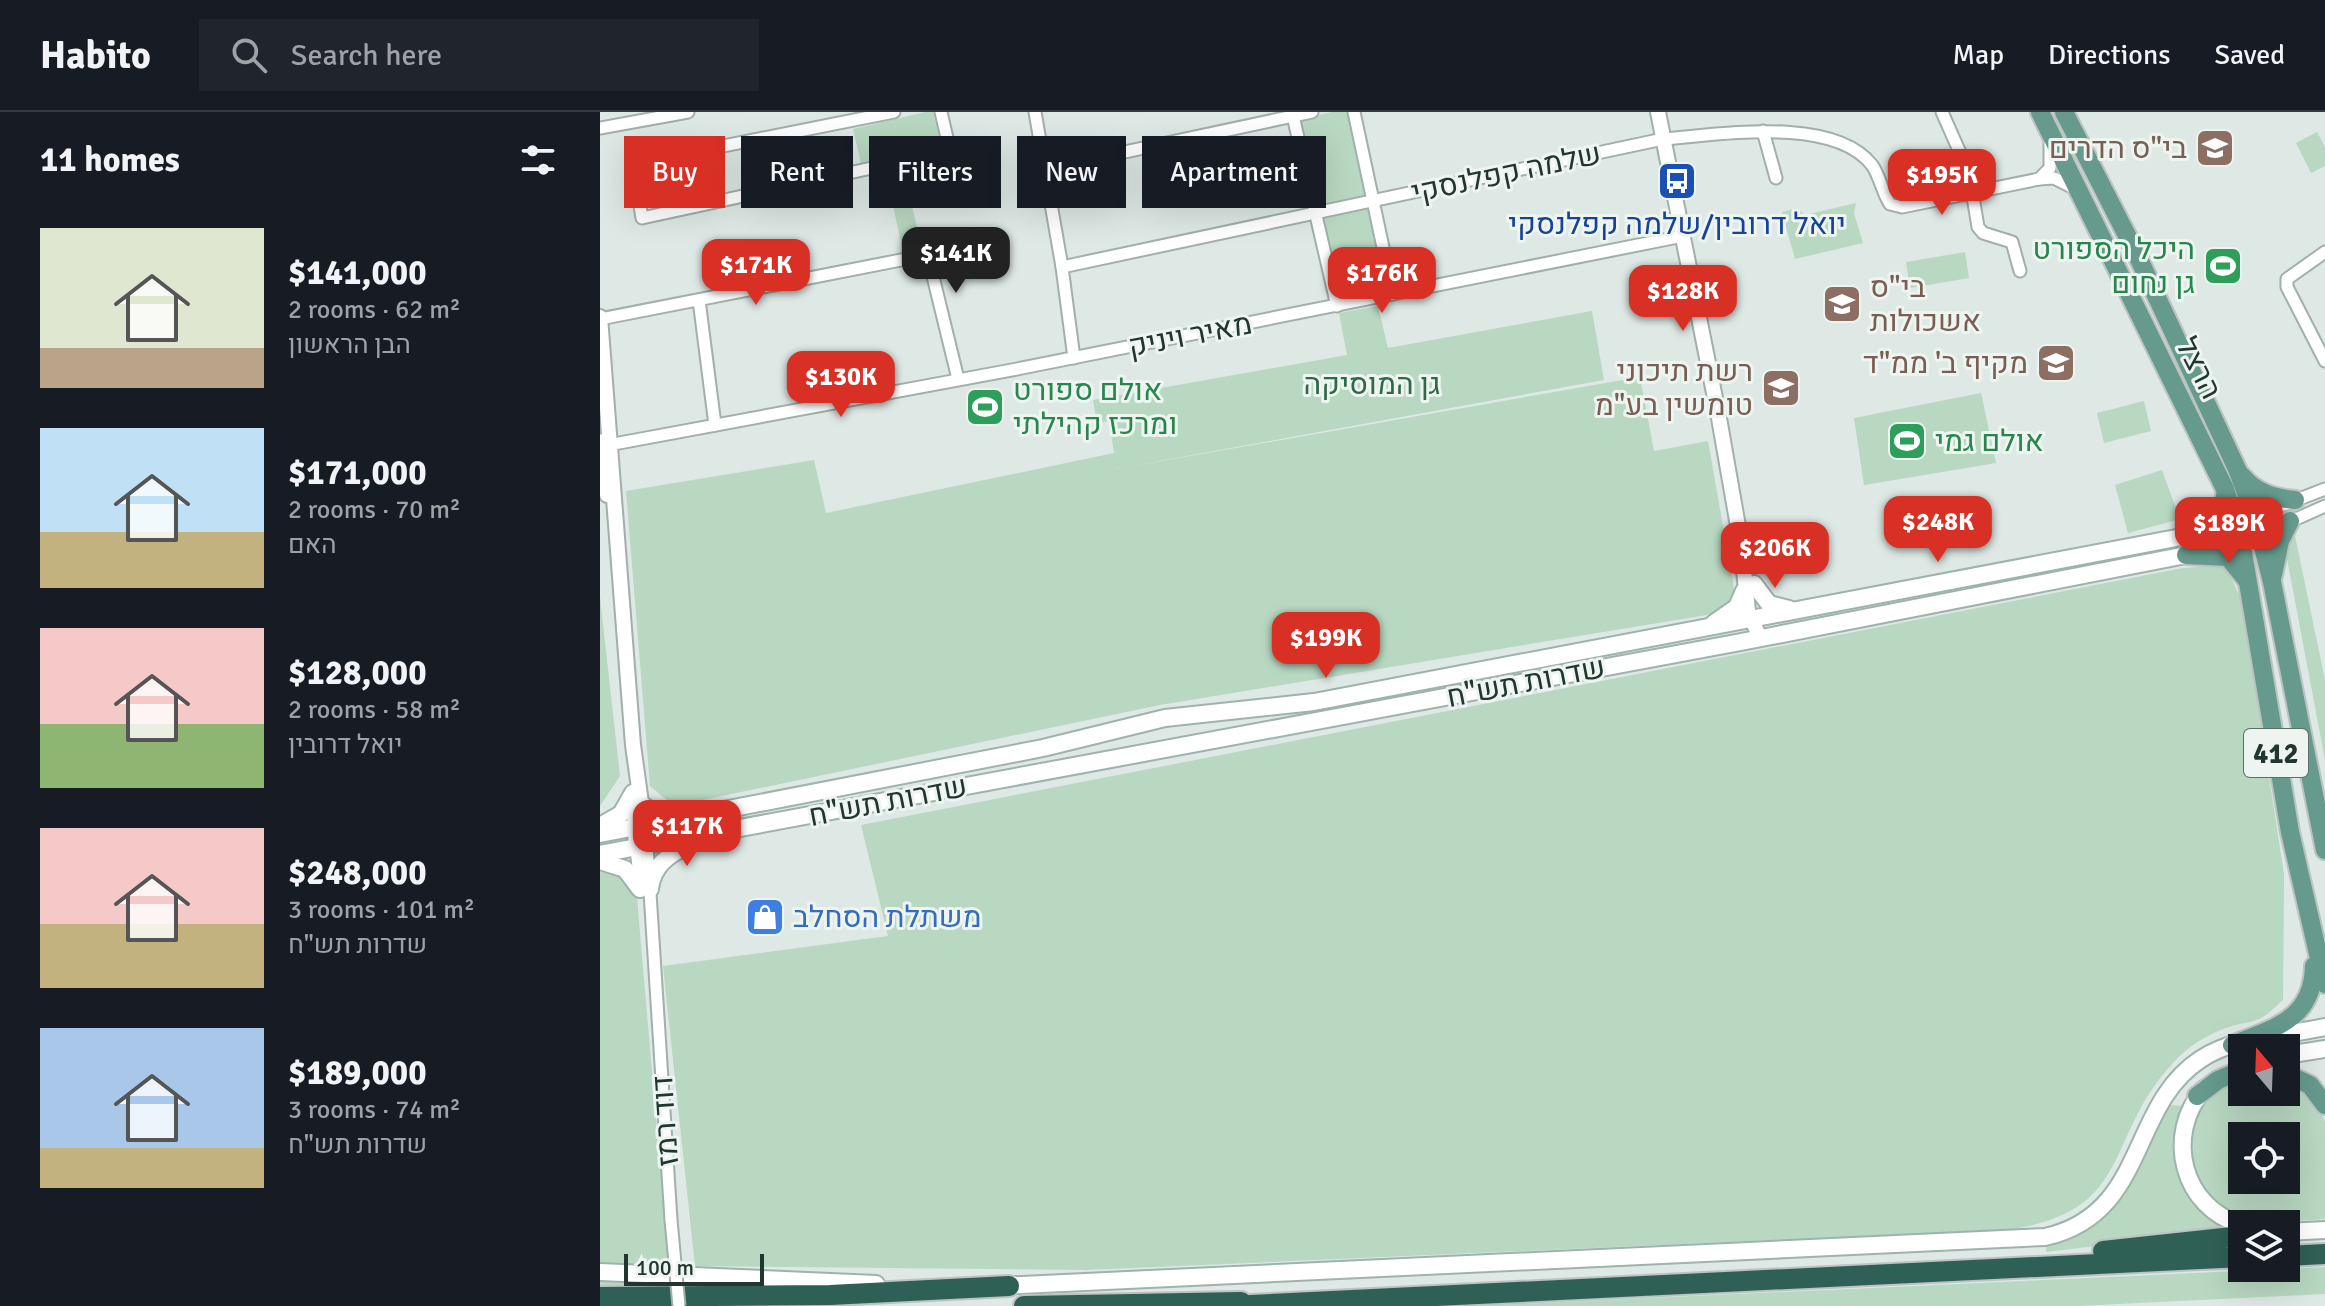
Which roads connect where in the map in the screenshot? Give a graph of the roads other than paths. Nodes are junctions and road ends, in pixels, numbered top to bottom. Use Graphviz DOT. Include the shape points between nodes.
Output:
graph roads {
  1 [pos="688,112"];
  2 [pos="894,112"];
  3 [pos="941,112"];
  4 [pos="1035,112"];
  5 [pos="1312,112"];
  6 [pos="1354,112"];
  7 [pos="1658,112"];
  8 [pos="1942,112"];
  9 [pos="2040,112"];
  10 [pos="2064,112"];
  11 [pos="1293,116"];
  12 [pos="600,128"];
  13 [pos="1763,131"];
  14 [pos="1039,136"];
  15 [pos="1663,139"];
  16 [pos="1126,152"];
  17 [pos="1776,178"];
  18 [pos="2039,179"];
  19 [pos="1974,192"];
  20 [pos="2080,192"];
  21 [pos="1373,201"];
  22 [pos="1052,208"];
  23 [pos="1315,213"];
  24 [pos="1683,236"];
  25 [pos="2325,252"];
  26 [pos="1062,267"];
  27 [pos="2020,271"];
  28 [pos="1393,294"];
  29 [pos="699,300"];
  30 [pos="1337,306"];
  31 [pos="600,318"];
  32 [pos="1074,358"];
  33 [pos="2325,361"];
  34 [pos="958,379"];
  35 [pos="715,425"];
  36 [pos="608,445"];
  37 [pos="2237,469"];
  38 [pos="606,475"];
  39 [pos="2225,489"];
  40 [pos="2325,489"];
  41 [pos="2295,500"];
  42 [pos="2325,506"];
  43 [pos="2255,516"];
  44 [pos="2290,521"];
  45 [pos="2238,532"];
  46 [pos="2192,535"];
  47 [pos="2260,535"];
  48 [pos="2186,555"];
  49 [pos="2247,581"];
  50 [pos="2272,582"];
  51 [pos="1749,588"];
  52 [pos="1802,610"];
  53 [pos="1756,619"];
  54 [pos="1704,629"];
  55 [pos="1760,638"];
  56 [pos="633,745"];
  57 [pos="633,793"];
  58 [pos="644,806"];
  59 [pos="684,818"];
  60 [pos="600,826"];
  61 [pos="640,826"];
  62 [pos="600,834"];
  63 [pos="703,835"];
  64 [pos="641,847"];
  65 [pos="2325,850"];
  66 [pos="600,854"];
  67 [pos="600,861"];
  68 [pos="645,889"];
  69 [pos="2311,923"];
  70 [pos="2325,984"];
  71 [pos="2325,1027"];
  72 [pos="2260,1034"];
  73 [pos="2289,1034"];
  74 [pos="2228,1047"];
  75 [pos="2325,1049"];
  76 [pos="2300,1053"];
  77 [pos="2228,1075"];
  78 [pos="2300,1080"];
  79 [pos="2197,1096"];
  80 [pos="2325,1105"];
  81 [pos="2228,1218"];
  82 [pos="2325,1230"];
  83 [pos="2300,1231"];
  84 [pos="2228,1238"];
  85 [pos="2325,1254"];
  86 [pos="2300,1255"];
  87 [pos="2228,1258"];
  88 [pos="1958,1269"];
  89 [pos="600,1272"];
  90 [pos="1009,1286"];
  91 [pos="600,1297"];
  92 [pos="1329,1300"];
  93 [pos="679,1306"];
  94 [pos="1024,1306"];
  95 [pos="1229,1306"];
  1 -- 12 [label="street"];
  2 -- 3 [label="street" via="633,164 642,218 950,151"];
  4 -- 14 [label="street"];
  5 -- 11 [label="street"];
  6 -- 21 [label="street"];
  7 -- 15 [label="street"];
  8 -- 19 [label="street"];
  9 -- 18 [label="street" via="2051,161"];
  9 -- 20 [label="main road, הרצל / 412"];
  10 -- 37 [label="main road, הרצל / 412"];
  11 -- 16 [label="street"];
  11 -- 23 [label="street"];
  13 -- 15 [label="street, שלמה קפלנסקי"];
  13 -- 17 [label="street"];
  13 -- 19 [label="street, שלמה קפלנסקי" via="1842,143 1874,167 1890,204 1902,207"];
  15 -- 21 [label="street, שלמה קפלנסקי"];
  15 -- 24 [label="street"];
  18 -- 19 [label="street"];
  18 -- 20 [label="street" via="2054,178"];
  19 -- 27 [label="street" via="1978,227 2012,242"];
  20 -- 39 [label="main road, הרצל / 412"];
  21 -- 23 [label="street, שלמה קפלנסקי"];
  21 -- 28 [label="street"];
  22 -- 26 [label="street"];
  23 -- 26 [label="street, שלמה קפלנסקי"];
  23 -- 30 [label="street"];
  24 -- 28 [label="street, מאיר ויניק"];
  24 -- 51 [label="street"];
  25 -- 33 [label="street" via="2287,279"];
  26 -- 32 [label="street"];
  28 -- 30 [label="street, מאיר ויניק"];
  29 -- 31 [label="street"];
  29 -- 34 [label="street" via="928,256"];
  29 -- 35 [label="street"];
  30 -- 32 [label="street, מאיר ויניק"];
  31 -- 36 [label="street, דוד רמז"];
  32 -- 34 [label="street, מאיר ויניק"];
  34 -- 35 [label="street, מאיר ויניק"];
  35 -- 36 [label="street, מאיר ויניק"];
  36 -- 38 [label="street, דוד רמז"];
  37 -- 41 [label="main road" via="2251,487"];
  37 -- 43 [label="main road, הרצל / 412"];
  38 -- 56 [label="street, דוד רמז"];
  39 -- 45 [label="main road, הרצל / 412"];
  39 -- 46 [label="main road" via="2223,516"];
  40 -- 41 [label="street"];
  41 -- 43 [label="street"];
  42 -- 44 [label="street"];
  43 -- 45 [label="main road, שדרות תש\"ח"];
  43 -- 47 [label="main road, 412"];
  44 -- 47 [label="street"];
  44 -- 50 [label="main road"];
  45 -- 46 [label="main road, שדרות תש\"ח"];
  45 -- 47 [label="main road, שדרות תש\"ח"];
  45 -- 48 [label="main road, שדרות תש\"ח"];
  45 -- 49 [label="main road, 412"];
  46 -- 52 [label="main road, שדרות תש\"ח"];
  47 -- 50 [label="main road, 412"];
  48 -- 49 [label="main road" via="2228,557"];
  48 -- 55 [label="main road, שדרות תש\"ח"];
  49 -- 69 [label="main road, 412" via="2283,796"];
  50 -- 65 [label="main road, 412"];
  51 -- 52 [label="main road" via="1769,604"];
  51 -- 53 [label="street"];
  51 -- 54 [label="main road" via="1737,607"];
  52 -- 53 [label="main road, שדרות תש\"ח"];
  53 -- 54 [label="main road, שדרות תש\"ח"];
  53 -- 55 [label="street"];
  54 -- 59 [label="main road, שדרות תש\"ח" via="1314,702 1165,718 1043,748"];
  55 -- 63 [label="main road, שדרות תש\"ח"];
  56 -- 57 [label="street, דוד רמז"];
  56 -- 58 [label="street, דוד רמז"];
  57 -- 60 [label="main road" via="621,814"];
  57 -- 61 [label="street, דוד רמז"];
  58 -- 59 [label="main road" via="660,816"];
  58 -- 61 [label="street, דוד רמז"];
  59 -- 61 [label="main road, שדרות תש\"ח"];
  61 -- 62 [label="main road, שדרות תש\"ח"];
  61 -- 64 [label="street, דוד רמז"];
  63 -- 64 [label="main road, שדרות תש\"ח"];
  63 -- 68 [label="main road" via="662,859"];
  64 -- 66 [label="main road, שדרות תש\"ח"];
  64 -- 68 [label="street, דוד רמז"];
  67 -- 68 [label="main road" via="625,869"];
  68 -- 93 [label="street, דוד רמז, bridge"];
  69 -- 70 [label="main road, 412"];
  69 -- 72 [label="main road" via="2314,977 2309,998 2277,1027"];
  71 -- 73 [label="main road"];
  74 -- 90 [label="main road" via="2203,1057 2179,1079 2105,1206 2072,1230 2045,1237"];
  75 -- 76 [label="main road"];
  77 -- 79 [label="main road"];
  78 -- 80 [label="main road"];
  79 -- 81 [label="main road" via="2183,1130 2182,1160 2189,1182 2210,1209"];
  82 -- 83 [label="main road"];
  84 -- 88 [label="highway"];
  85 -- 86 [label="highway"];
  87 -- 88 [label="highway"];
  88 -- 92 [label="highway"];
  89 -- 90 [label="main road" via="757,1282"];
  90 -- 91 [label="highway" via="830,1295"];
  92 -- 94 [label="highway"];
  92 -- 95 [label="highway"];
}
